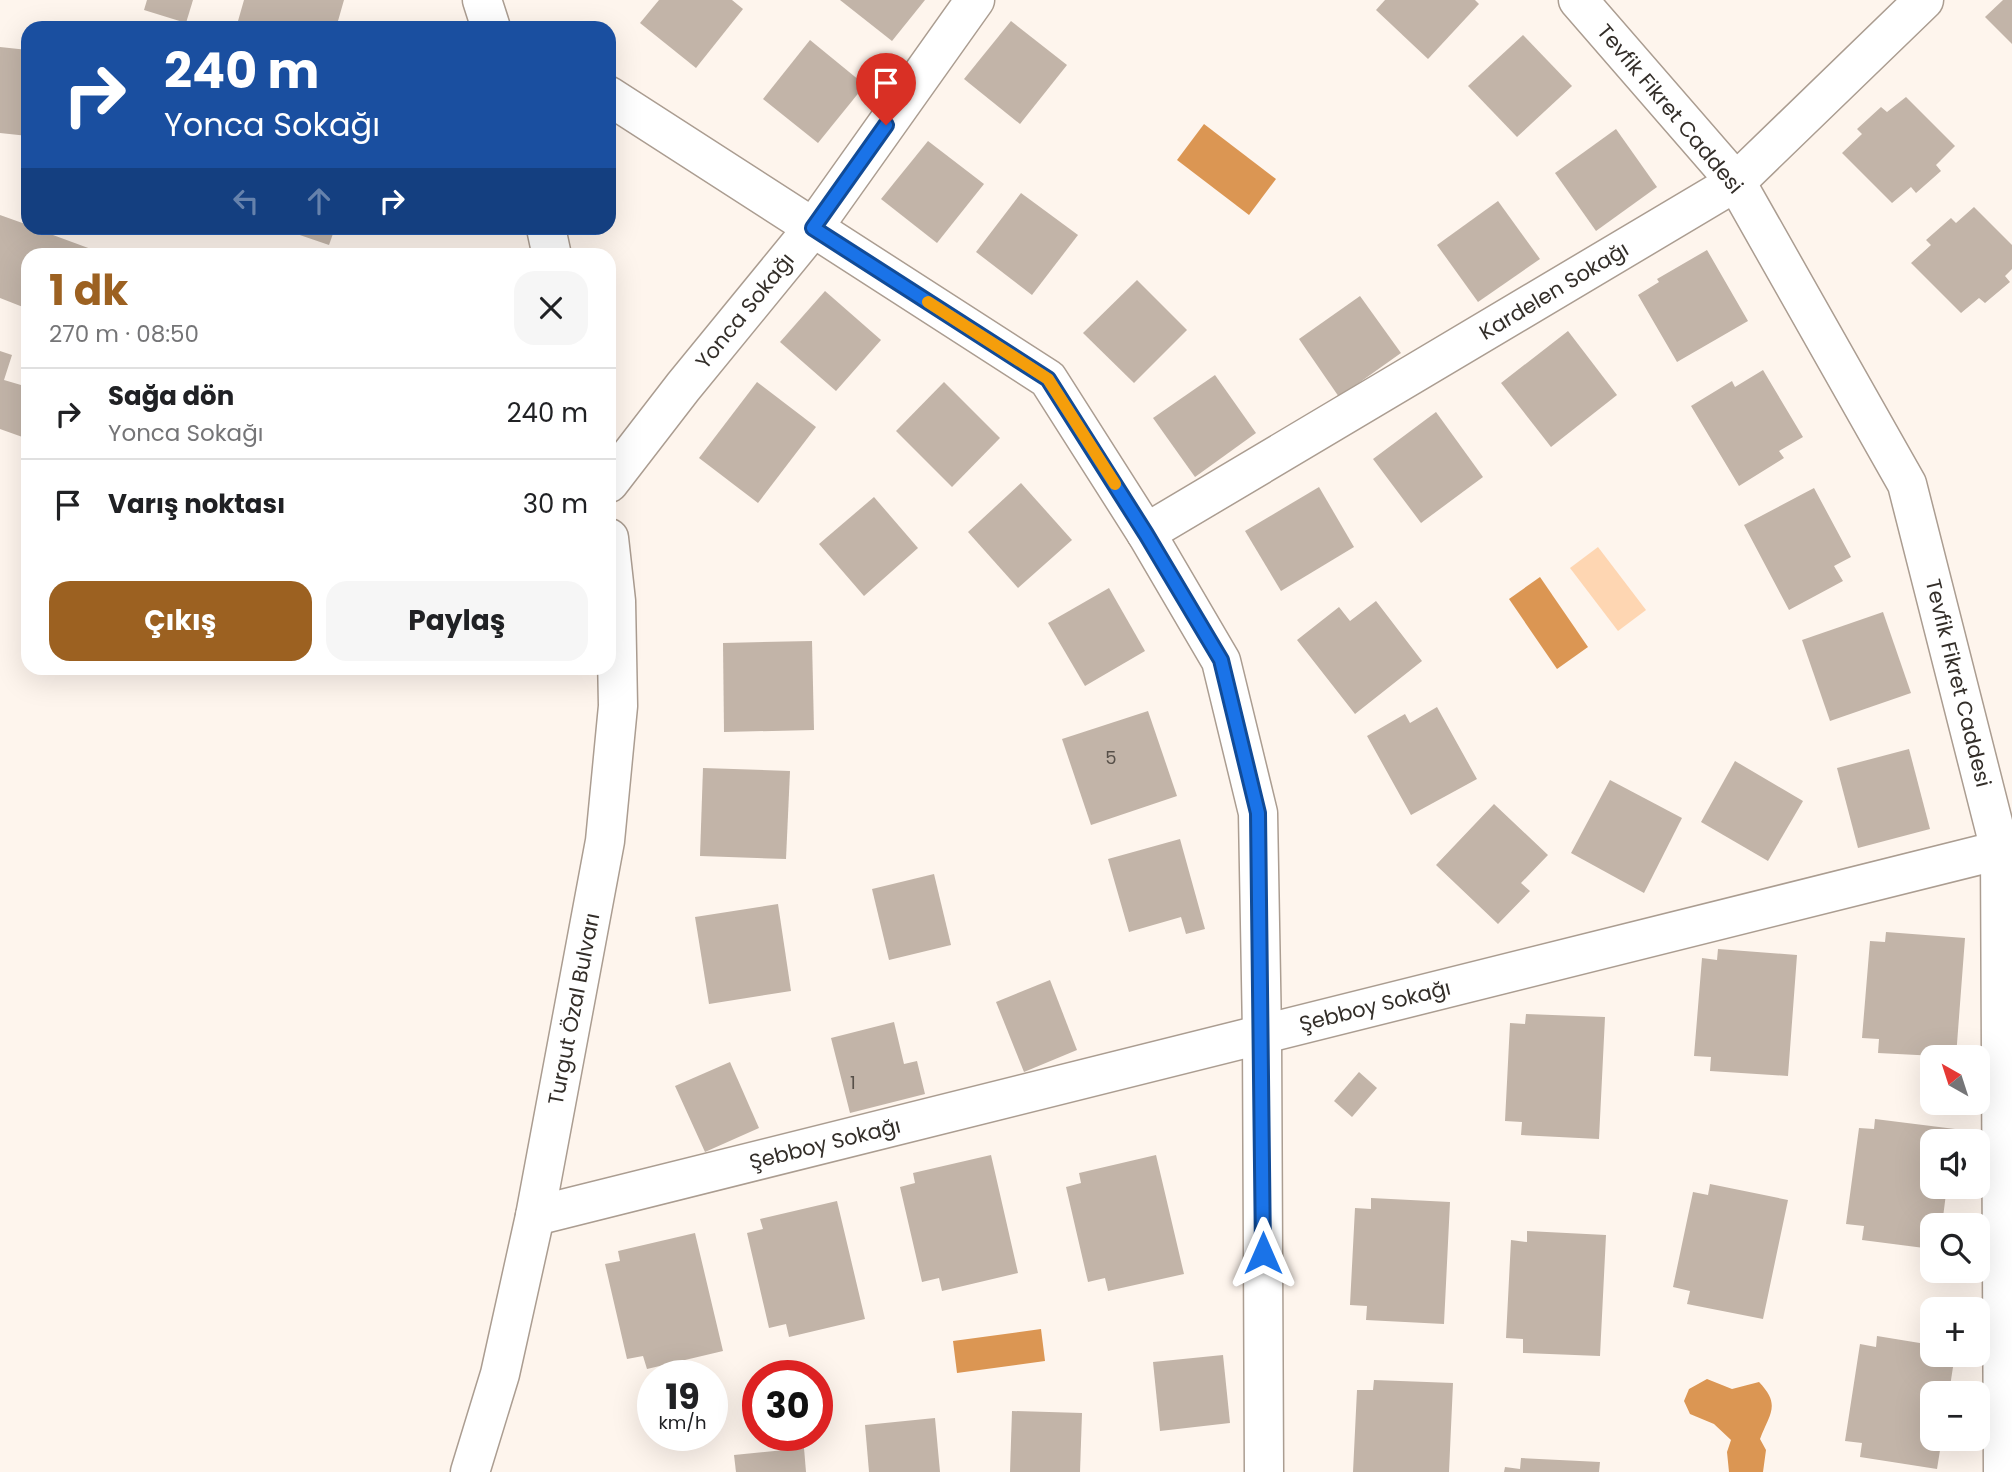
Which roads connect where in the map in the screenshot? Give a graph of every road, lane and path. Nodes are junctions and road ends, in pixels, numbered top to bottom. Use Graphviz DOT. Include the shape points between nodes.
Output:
graph roads {
  1 [pos="975,0"];
  2 [pos="1578,0"];
  3 [pos="1924,0"];
  4 [pos="616,101"];
  5 [pos="1736,182"];
  6 [pos="813,228"];
  7 [pos="616,474"];
  8 [pos="1146,534"];
  9 [pos="616,601"];
  10 [pos="2006,848"];
  11 [pos="1262,1034"];
  12 [pos="535,1216"];
  13 [pos="470,1472"];
  14 [pos="1265,1472"];
  15 [pos="2003,1472"];
  1 -- 6 [label="street, Yonca Sokağı"];
  2 -- 5 [label="street, Tevfik Fikret Caddesi"];
  3 -- 5 [label="street, Kardelen Sokağı"];
  4 -- 6 [label="street"];
  5 -- 8 [label="street, Kardelen Sokağı"];
  5 -- 10 [label="street, Tevfik Fikret Caddesi" via="1907,484"];
  6 -- 7 [label="street, Yonca Sokağı"];
  6 -- 8 [label="street" via="1048,379"];
  8 -- 11 [label="street" via="1221,660 1258,813"];
  9 -- 12 [label="street, Turgut Özal Bulvarı" via="618,706 605,841"];
  10 -- 11 [label="street, Şebboy Sokağı"];
  10 -- 15 [label="street, Tevfik Fikret Caddesi"];
  11 -- 12 [label="street, Şebboy Sokağı"];
  11 -- 14 [label="street"];
  12 -- 13 [label="street, Turgut Özal Bulvarı" via="500,1374"];
}
